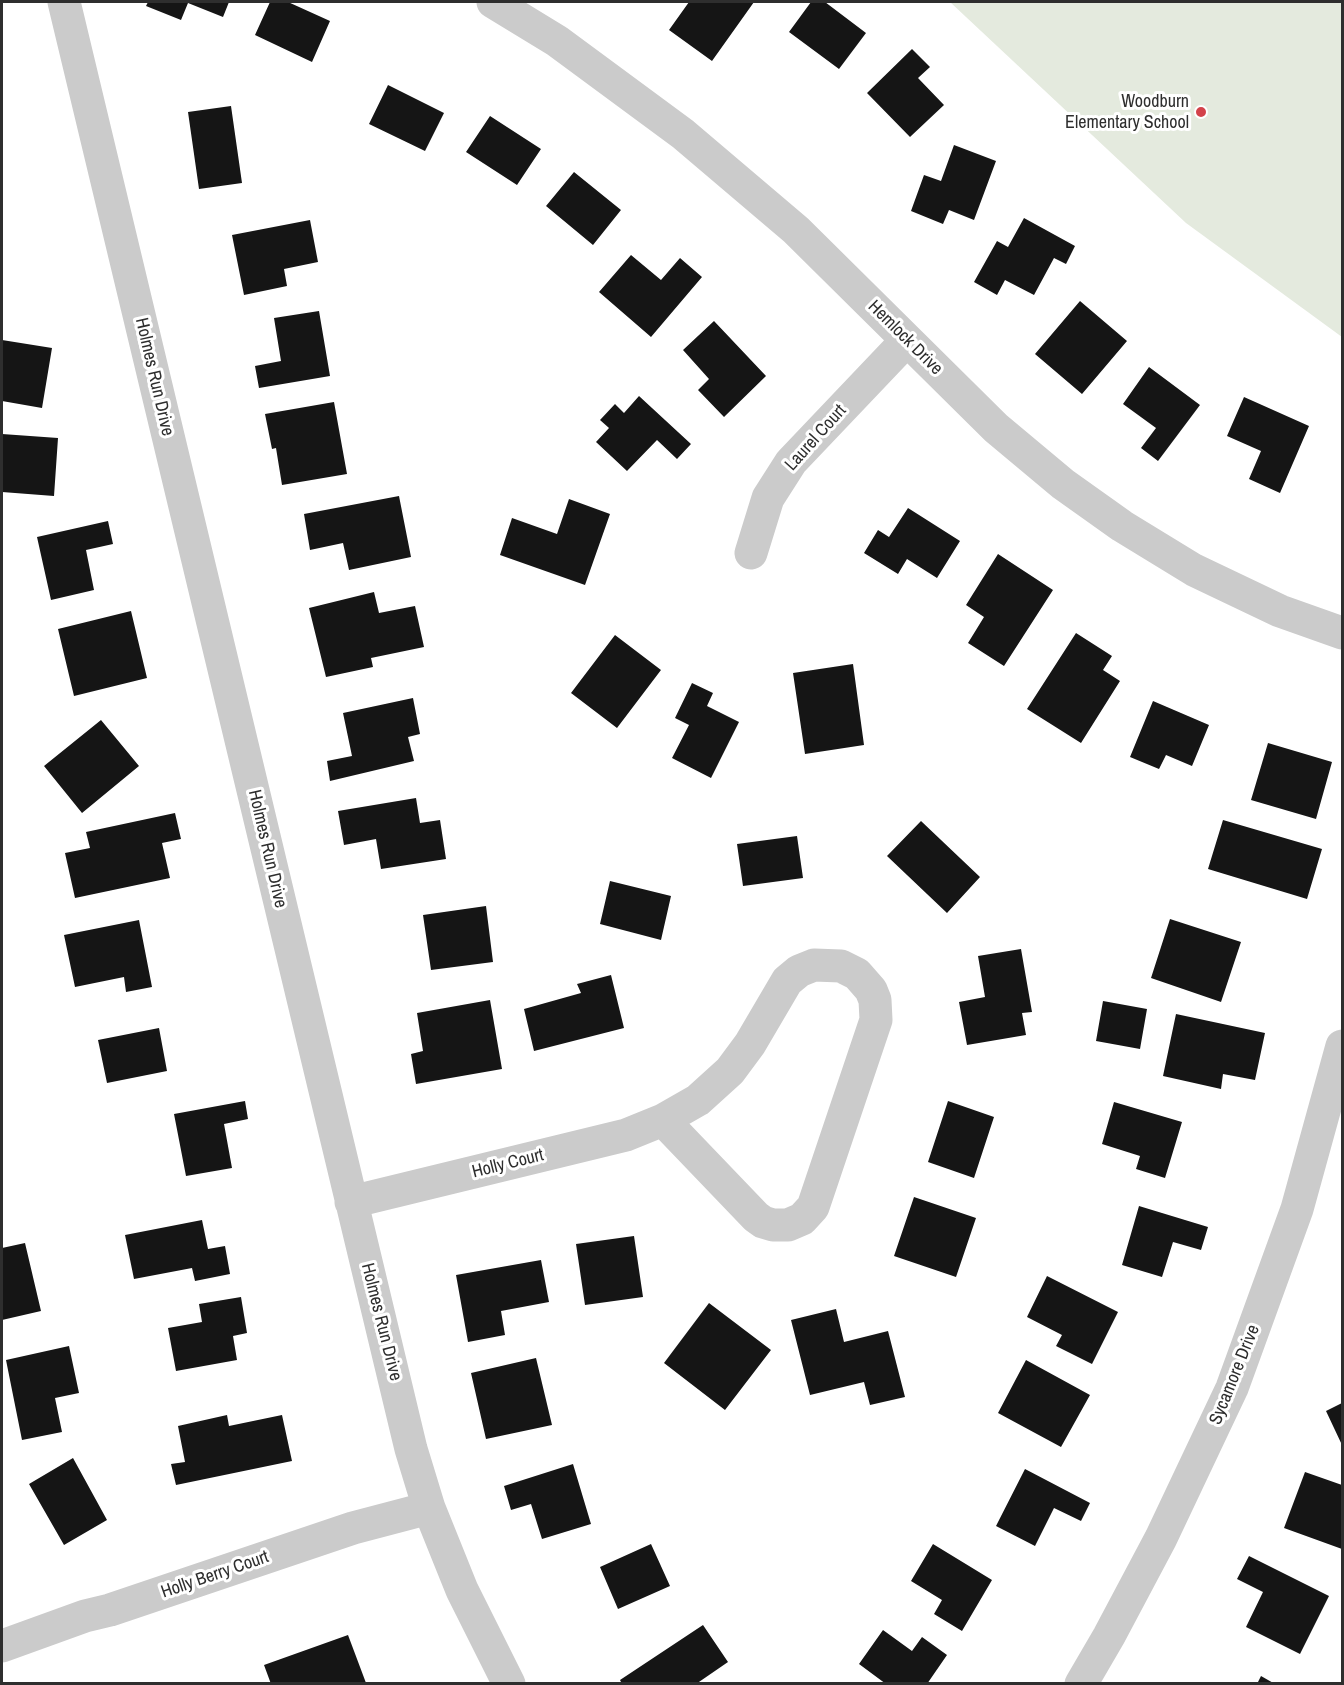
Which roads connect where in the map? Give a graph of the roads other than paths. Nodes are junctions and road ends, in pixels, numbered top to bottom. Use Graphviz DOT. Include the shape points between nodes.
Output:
graph roads {
  1 [pos="64,2"];
  2 [pos="493,2"];
  3 [pos="907,340"];
  4 [pos="751,553"];
  5 [pos="1342,633"];
  6 [pos="1342,1046"];
  7 [pos="663,1120"];
  8 [pos="351,1202"];
  9 [pos="429,1508"];
  10 [pos="2,1646"];
  11 [pos="509,1683"];
  12 [pos="1081,1683"];
  1 -- 8 [label="street, Holmes Run Drive"];
  2 -- 3 [label="street, Hemlock Drive" via="557,41 683,134 796,230"];
  3 -- 4 [label="street, Laurel Court" via="791,462 768,498"];
  3 -- 5 [label="street, Hemlock Drive" via="996,428 1063,484 1122,526 1194,570 1280,611"];
  6 -- 12 [label="street, Sycamore Drive" via="1297,1209 1233,1388 1161,1538"];
  7 -- 7 [label="street, Holly Court" via="698,1100 730,1071 787,981 799,971 814,965 842,966 857,974 871,990 876,1020 813,1207 802,1219 788,1225 773,1225 756,1217"];
  7 -- 8 [label="street, Holly Court" via="626,1135"];
  8 -- 9 [label="street, Holmes Run Drive"];
  9 -- 10 [label="street, Holly Berry Court" via="353,1528"];
  9 -- 11 [label="street, Holmes Run Drive" via="462,1590"];
}
